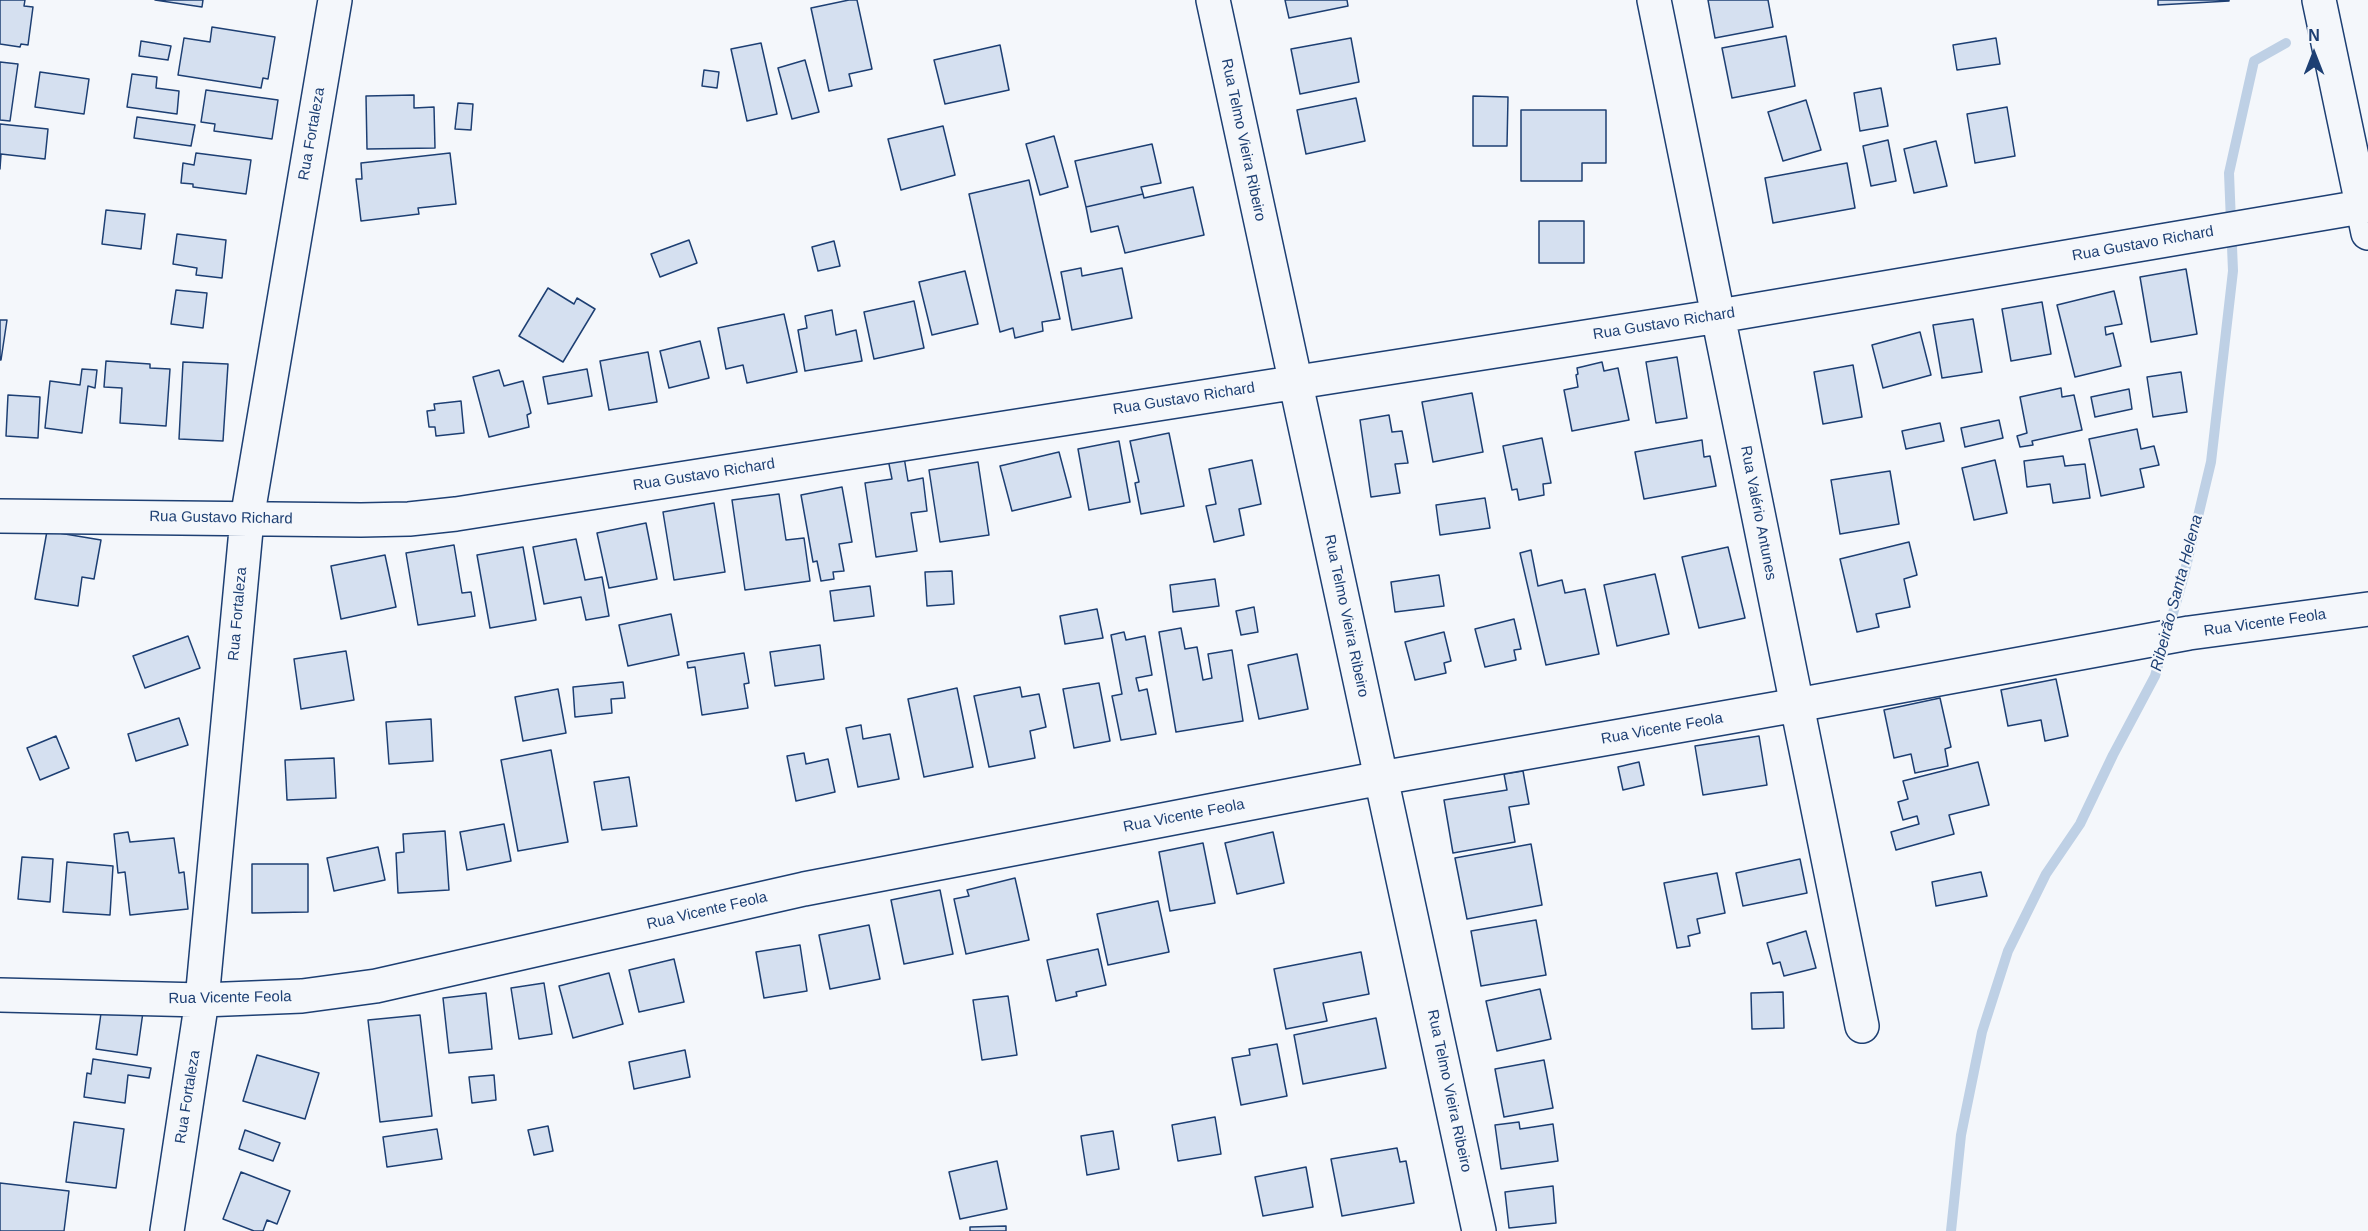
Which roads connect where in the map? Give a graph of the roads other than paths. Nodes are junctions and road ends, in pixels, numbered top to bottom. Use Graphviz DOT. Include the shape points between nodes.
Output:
graph roads {
  1 [pos="335,0"];
  2 [pos="1213,0"];
  3 [pos="1654,0"];
  4 [pos="2319,0"];
  5 [pos="2365,220"];
  6 [pos="1719,316"];
  7 [pos="1295,381"];
  8 [pos="0,516"];
  9 [pos="247,519"];
  10 [pos="2368,609"];
  11 [pos="1797,705"];
  12 [pos="1381,778"];
  13 [pos="0,995"];
  14 [pos="202,1000"];
  15 [pos="1862,1026"];
  16 [pos="167,1231"];
  17 [pos="1479,1231"];
  1 -- 9 [label="street, Rua Fortaleza"];
  2 -- 7 [label="street, Rua Telmo Vieira Ribeiro"];
  3 -- 6 [label="street, Rua Valério Antunes"];
  4 -- 5 [label="street"];
  5 -- 6 [label="street, Rua Gustavo Richard" via="2252,226"];
  6 -- 7 [label="street, Rua Gustavo Richard"];
  6 -- 11 [label="street, Rua Valério Antunes"];
  7 -- 9 [label="street, Rua Gustavo Richard" via="456,514 409,519"];
  7 -- 12 [label="street, Rua Telmo Vieira Ribeiro"];
  8 -- 9 [label="street, Rua Gustavo Richard"];
  9 -- 14 [label="street, Rua Fortaleza"];
  10 -- 11 [label="street, Rua Vicente Feola" via="2141,641"];
  11 -- 12 [label="street, Rua Vicente Feola"];
  11 -- 15 [label="street, Rua Valério Antunes"];
  12 -- 14 [label="street, Rua Vicente Feola" via="804,889 376,986 302,996"];
  12 -- 17 [label="street, Rua Telmo Vieira Ribeiro"];
  13 -- 14 [label="street, Rua Vicente Feola"];
  14 -- 16 [label="street, Rua Fortaleza"];
}
